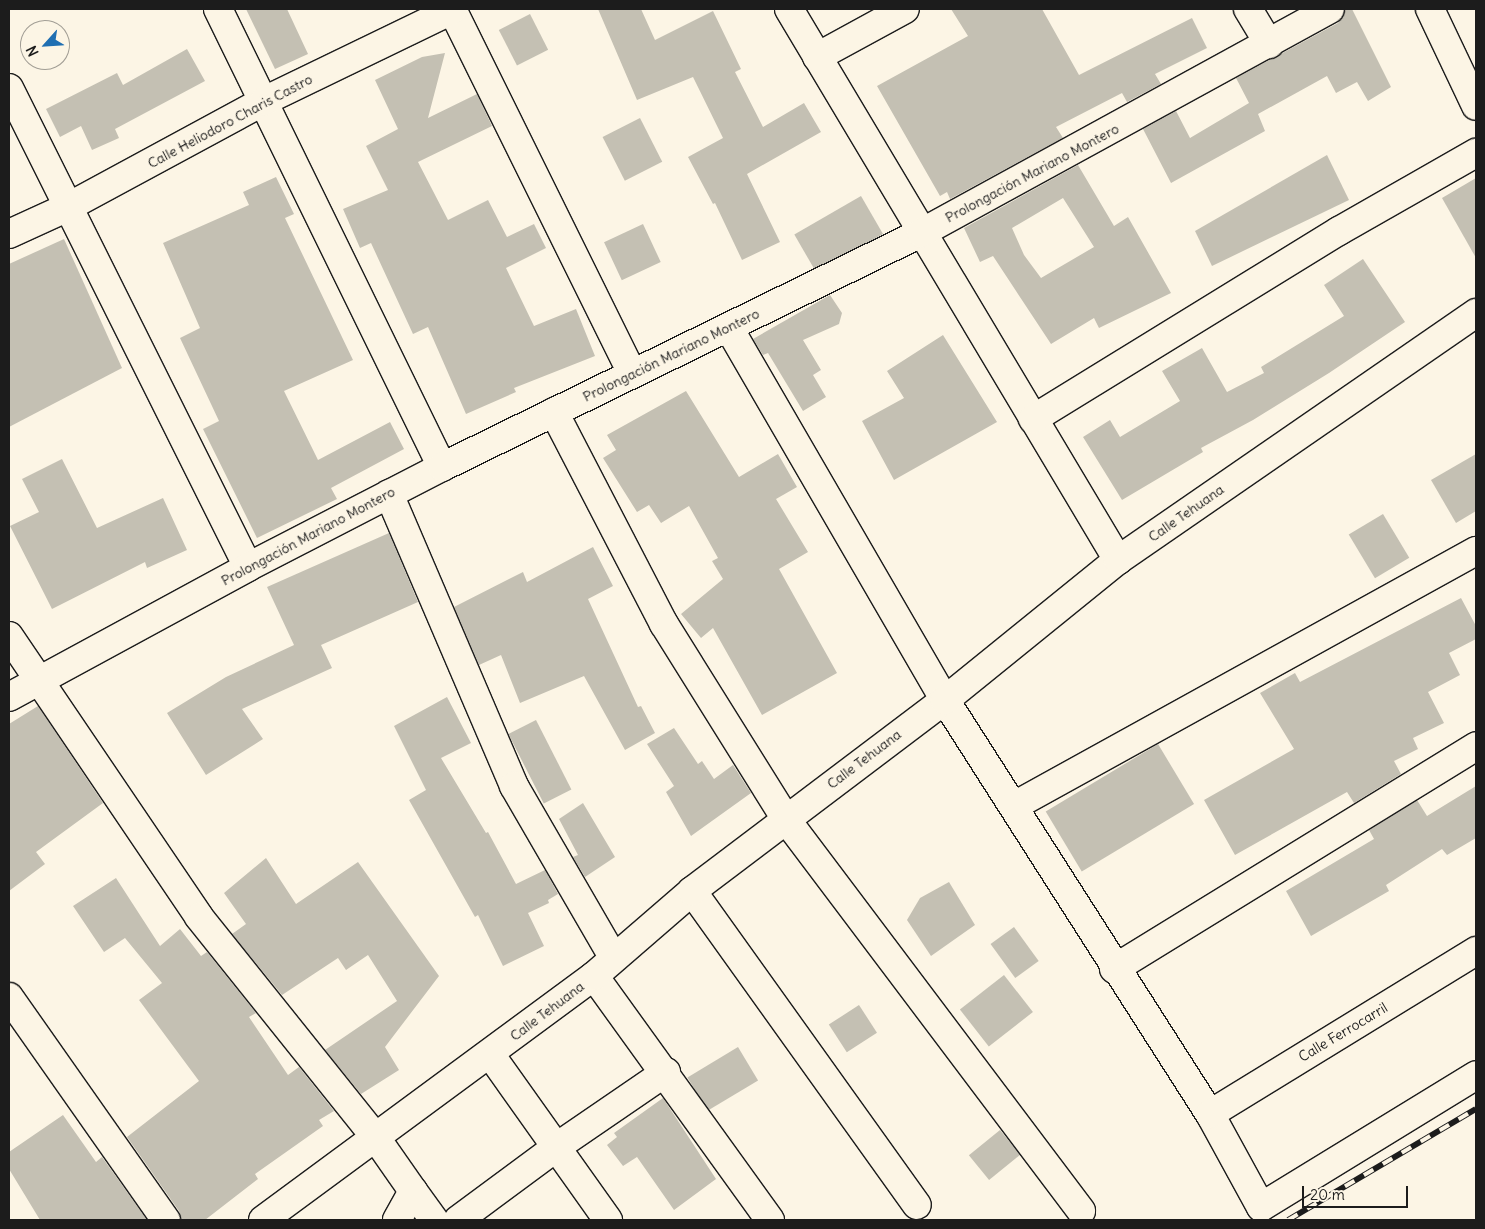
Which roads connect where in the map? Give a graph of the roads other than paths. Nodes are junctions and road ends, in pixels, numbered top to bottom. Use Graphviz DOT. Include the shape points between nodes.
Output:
graph roads {
  1 [pos="218,9"];
  2 [pos="789,9"];
  3 [pos="905,9"];
  4 [pos="1248,9"];
  5 [pos="1330,9"];
  6 [pos="1430,9"];
  7 [pos="452,10"];
  8 [pos="1269,44"];
  9 [pos="817,57"];
  10 [pos="9,88"];
  11 [pos="264,101"];
  12 [pos="1476,106"];
  13 [pos="1476,153"];
  14 [pos="68,207"];
  15 [pos="921,233"];
  16 [pos="9,234"];
  17 [pos="1476,313"];
  18 [pos="729,328"];
  19 [pos="632,372"];
  20 [pos="554,412"];
  21 [pos="1033,418"];
  22 [pos="442,467"];
  23 [pos="389,494"];
  24 [pos="1476,551"];
  25 [pos="1118,560"];
  26 [pos="248,567"];
  27 [pos="9,636"];
  28 [pos="37,681"];
  29 [pos="9,697"];
  30 [pos="945,700"];
  31 [pos="1476,746"];
  32 [pos="1014,806"];
  33 [pos="786,818"];
  34 [pos="692,891"];
  35 [pos="1476,951"];
  36 [pos="604,967"];
  37 [pos="1114,969"];
  38 [pos="9,997"];
  39 [pos="490,1054"];
  40 [pos="666,1072"];
  41 [pos="1476,1075"];
  42 [pos="1210,1114"];
  43 [pos="376,1138"];
  44 [pos="558,1146"];
  45 [pos="413,1191"];
  46 [pos="917,1205"];
  47 [pos="1081,1212"];
  48 [pos="166,1220"];
  49 [pos="263,1220"];
  50 [pos="396,1220"];
  51 [pos="434,1220"];
  52 [pos="458,1220"];
  53 [pos="608,1220"];
  54 [pos="770,1220"];
  1 -- 11 [label="street"];
  2 -- 9 [label="street"];
  3 -- 9 [label="street"];
  4 -- 8 [label="street"];
  5 -- 8 [label="street, Prolongación Mariano Montero"];
  6 -- 12 [label="street"];
  7 -- 11 [label="street, Calle Heliodoro Charis Castro"];
  7 -- 19 [label="street"];
  8 -- 15 [label="street, Prolongación Mariano Montero"];
  9 -- 15 [label="street"];
  10 -- 14 [label="street"];
  11 -- 14 [label="street, Calle Heliodoro Charis Castro"];
  11 -- 22 [label="street"];
  13 -- 21 [label="street" via="1339,231"];
  14 -- 16 [label="street, Calle Heliodoro Charis Castro"];
  14 -- 26 [label="street"];
  15 -- 18 [label="street, Prolongación Mariano Montero"];
  15 -- 21 [label="street"];
  17 -- 25 [label="street, Calle Tehuana"];
  18 -- 19 [label="street, Prolongación Mariano Montero"];
  18 -- 30 [label="street"];
  19 -- 20 [label="street, Prolongación Mariano Montero"];
  20 -- 22 [label="street, Prolongación Mariano Montero"];
  20 -- 33 [label="street" via="664,624"];
  21 -- 25 [label="street"];
  22 -- 23 [label="street, Prolongación Mariano Montero"];
  23 -- 26 [label="street, Prolongación Mariano Montero"];
  23 -- 36 [label="street" via="514,786"];
  24 -- 32 [label="street"];
  25 -- 30 [label="street, Calle Tehuana"];
  26 -- 28 [label="street, Prolongación Mariano Montero"];
  27 -- 28 [label="street"];
  28 -- 29 [label="street, Prolongación Mariano Montero"];
  28 -- 43 [label="street" via="199,917"];
  30 -- 32 [label="street"];
  30 -- 33 [label="street, Calle Tehuana"];
  31 -- 37 [label="street"];
  32 -- 37 [label="street"];
  33 -- 34 [label="street, Calle Tehuana"];
  33 -- 47 [label="street"];
  34 -- 36 [label="street, Calle Tehuana"];
  34 -- 46 [label="street"];
  35 -- 42 [label="street, Calle Ferrocarril"];
  36 -- 39 [label="street, Calle Tehuana"];
  36 -- 40 [label="street"];
  37 -- 42 [label="street"];
  38 -- 48 [label="street"];
  39 -- 43 [label="street, Calle Tehuana"];
  39 -- 44 [label="street"];
  40 -- 44 [label="street"];
  40 -- 54 [label="street"];
  41 -- 42 [label="street" via="1261,1207"];
  43 -- 45 [label="street"];
  43 -- 49 [label="street, Calle Tehuana"];
  44 -- 52 [label="street"];
  44 -- 53 [label="street"];
  45 -- 50 [label="street"];
  45 -- 51 [label="street"];
}
